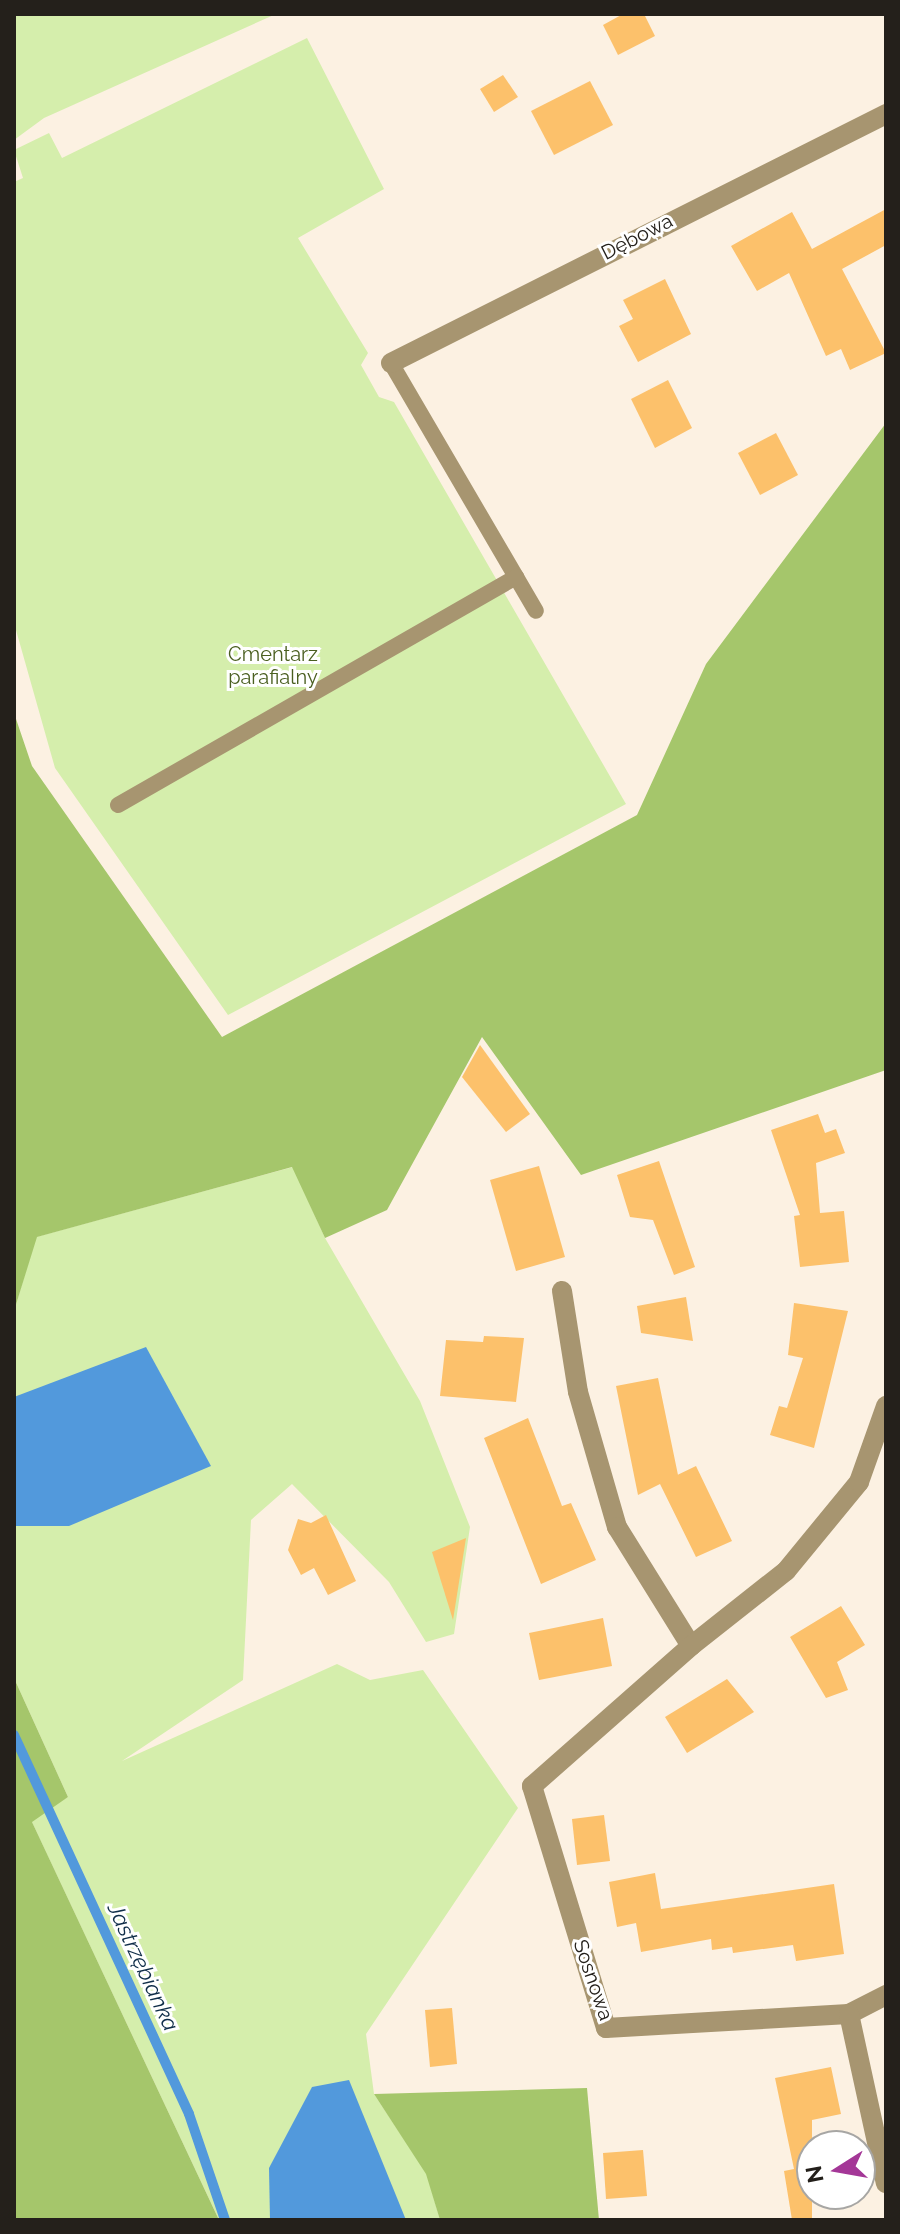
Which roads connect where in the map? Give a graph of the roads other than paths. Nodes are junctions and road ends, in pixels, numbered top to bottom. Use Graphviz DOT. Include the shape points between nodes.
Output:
graph roads {
  1 [pos="886,114"];
  2 [pos="391,363"];
  3 [pos="516,577"];
  4 [pos="536,611"];
  5 [pos="118,805"];
  6 [pos="562,1291"];
  7 [pos="886,1406"];
  8 [pos="691,1646"];
  9 [pos="886,1995"];
  10 [pos="849,2014"];
  11 [pos="886,2183"];
  1 -- 2 [label="street, Dębowa"];
  2 -- 3 [label="lane"];
  3 -- 4 [label="lane"];
  3 -- 5 [label="lane"];
  6 -- 8 [label="street" via="578,1392 617,1527"];
  7 -- 8 [label="street, Sosnowa" via="859,1482 786,1571"];
  8 -- 10 [label="street, Sosnowa" via="532,1786 606,2028"];
  9 -- 10 [label="street"];
  10 -- 11 [label="street"];
}
